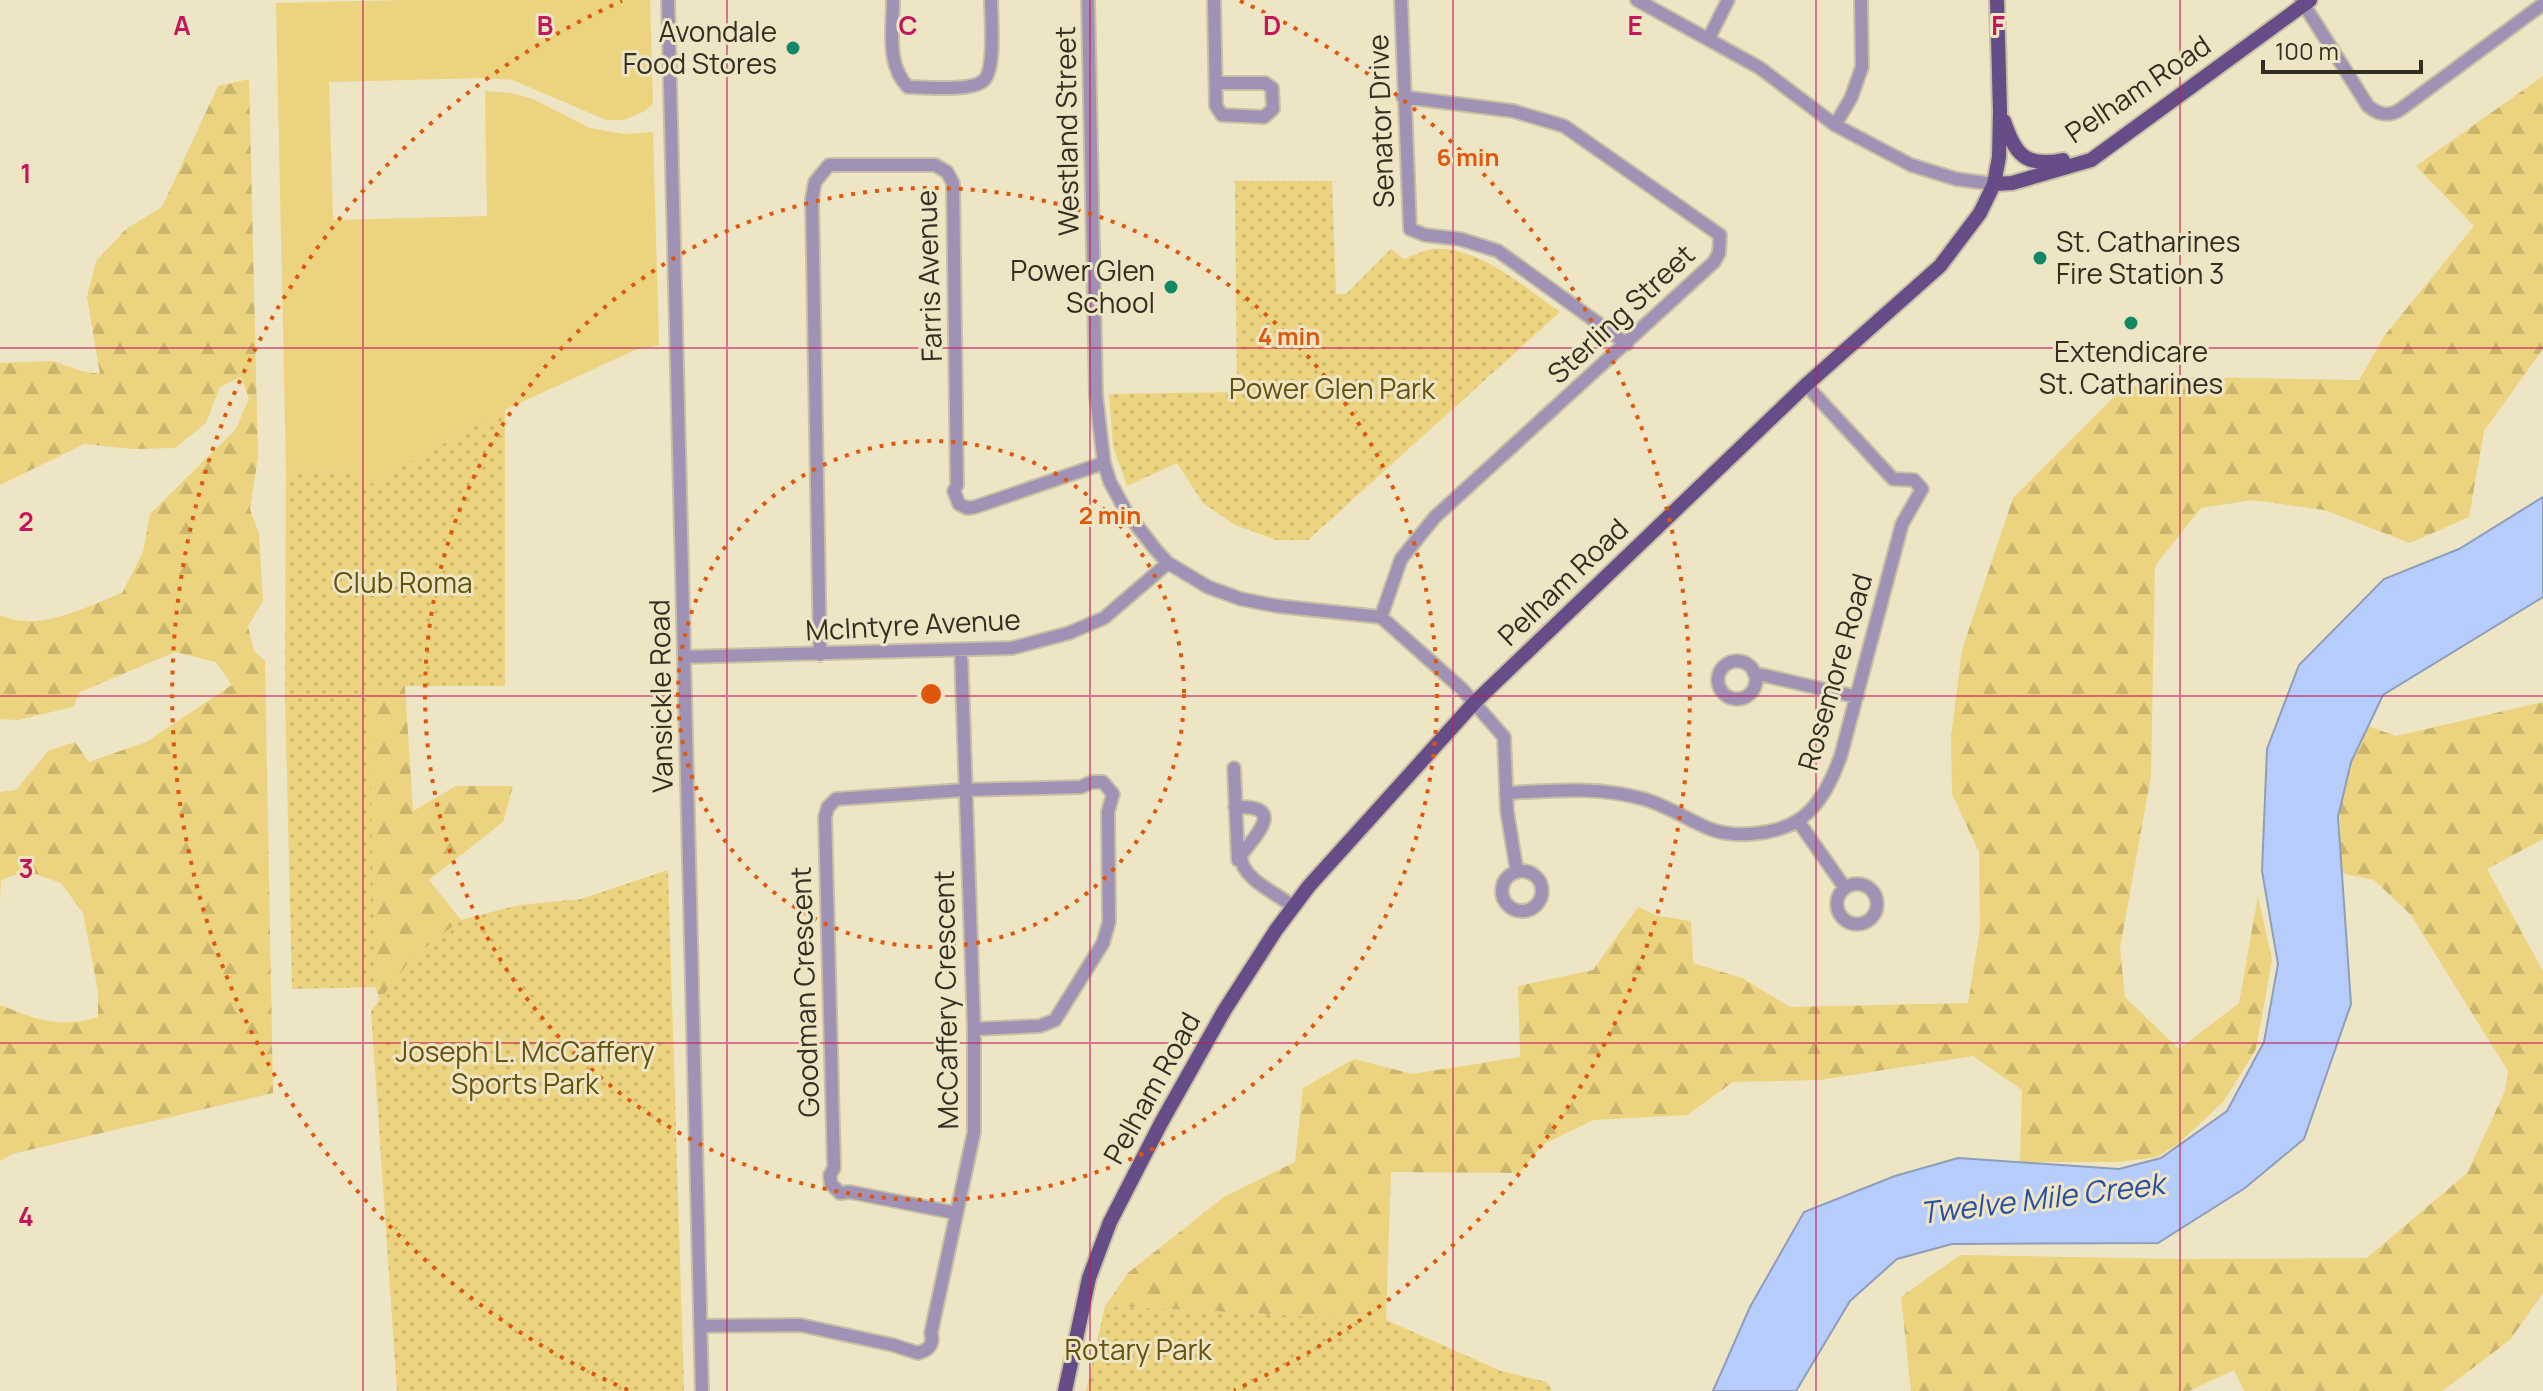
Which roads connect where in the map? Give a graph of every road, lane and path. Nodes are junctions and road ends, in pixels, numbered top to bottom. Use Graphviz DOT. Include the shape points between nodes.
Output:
graph roads {
  1 [pos="668,0"];
  2 [pos="893,0"];
  3 [pos="991,0"];
  4 [pos="1088,0"];
  5 [pos="1214,0"];
  6 [pos="1401,0"];
  7 [pos="1637,0"];
  8 [pos="1728,0"];
  9 [pos="1861,0"];
  10 [pos="1997,0"];
  11 [pos="2305,1"];
  12 [pos="2543,4"];
  13 [pos="1709,38"];
  14 [pos="1216,83"];
  15 [pos="1403,97"];
  16 [pos="2000,112"];
  17 [pos="1835,125"];
  18 [pos="2091,160"];
  19 [pos="1994,184"];
  20 [pos="1627,344"];
  21 [pos="1806,385"];
  22 [pos="1104,463"];
  23 [pos="1168,563"];
  24 [pos="1381,617"];
  25 [pos="961,651"];
  26 [pos="820,655"];
  27 [pos="684,657"];
  28 [pos="1754,673"];
  29 [pos="1857,697"];
  30 [pos="1475,702"];
  31 [pos="1234,768"];
  32 [pos="964,790"];
  33 [pos="1506,793"];
  34 [pos="1235,807"];
  35 [pos="1798,821"];
  36 [pos="1246,870"];
  37 [pos="1517,872"];
  38 [pos="1845,888"];
  39 [pos="1293,906"];
  40 [pos="974,1029"];
  41 [pos="956,1213"];
  42 [pos="700,1326"];
  43 [pos="702,1391"];
  44 [pos="1065,1391"];
  1 -- 27 [label="street, Vansickle Road"];
  2 -- 3 [label="street" via="894,65 908,87 968,87 984,81 990,70"];
  4 -- 22 [label="street, Westland Street" via="1096,395"];
  5 -- 14 [label="street"];
  6 -- 15 [label="street, Senator Drive"];
  7 -- 13 [label="street"];
  8 -- 13 [label="street"];
  9 -- 17 [label="street" via="1862,67"];
  10 -- 16 [label="main road"];
  11 -- 12 [label="street" via="2368,106 2387,115"];
  11 -- 18 [label="main road, Pelham Road"];
  13 -- 17 [label="street" via="1760,68"];
  14 -- 14 [label="street" via="1265,83 1272,88 1273,109 1264,117 1222,115 1216,106"];
  15 -- 20 [label="street, Senator Drive" via="1410,229 1498,251"];
  15 -- 20 [label="street, Sterling Street" via="1513,111 1564,126 1720,235 1714,262"];
  16 -- 18 [label="main road" via="2012,147 2030,161"];
  16 -- 19 [label="main road"];
  17 -- 19 [label="street" via="1911,165"];
  18 -- 19 [label="main road, Pelham Road"];
  19 -- 21 [label="main road, Pelham Road" via="1980,213 1940,266"];
  20 -- 24 [label="street, Sterling Street" via="1435,517 1401,559"];
  21 -- 29 [label="street, Rosemore Road" via="1893,479 1914,480 1922,489 1902,524"];
  21 -- 30 [label="main road, Pelham Road"];
  22 -- 23 [label="street, Westland Street" via="1127,513"];
  22 -- 26 [label="street, Farris Avenue" via="975,507 959,504 954,491 953,183 935,165 829,165 815,182 812,199"];
  23 -- 24 [label="street, Westland Street" via="1241,599"];
  23 -- 25 [label="street, McIntyre Avenue" via="1104,618 1069,633 1012,648"];
  24 -- 30 [label="street"];
  25 -- 26 [label="street, McIntyre Avenue"];
  25 -- 32 [label="street, McCaffery Crescent"];
  26 -- 27 [label="street, McIntyre Avenue"];
  27 -- 42 [label="street, Vansickle Road"];
  28 -- 29 [label="street"];
  29 -- 35 [label="street, Rosemore Road" via="1833,775"];
  30 -- 33 [label="street" via="1504,737"];
  30 -- 39 [label="main road, Pelham Road"];
  31 -- 34 [label="street"];
  32 -- 40 [label="street, McCaffery Crescent"];
  32 -- 40 [label="street" via="1081,787 1097,781 1113,794 1108,812 1109,922 1103,943 1055,1020"];
  32 -- 41 [label="street, Goodman Crescent" via="836,799 828,807 824,830 831,1184 840,1193"];
  33 -- 35 [label="street" via="1611,791 1732,834 1758,833"];
  33 -- 37 [label="street"];
  34 -- 36 [label="street" via="1237,855"];
  34 -- 36 [label="street" via="1254,807 1265,818 1241,855"];
  35 -- 38 [label="street"];
  36 -- 39 [label="street"];
  39 -- 44 [label="main road, Pelham Road" via="1224,1011 1110,1222 1089,1278"];
  40 -- 41 [label="street, McCaffery Crescent" via="974,1132"];
  41 -- 42 [label="street, McCaffery Crescent" via="932,1342 923,1351 800,1325"];
  42 -- 43 [label="street, Vansickle Road"];
}
